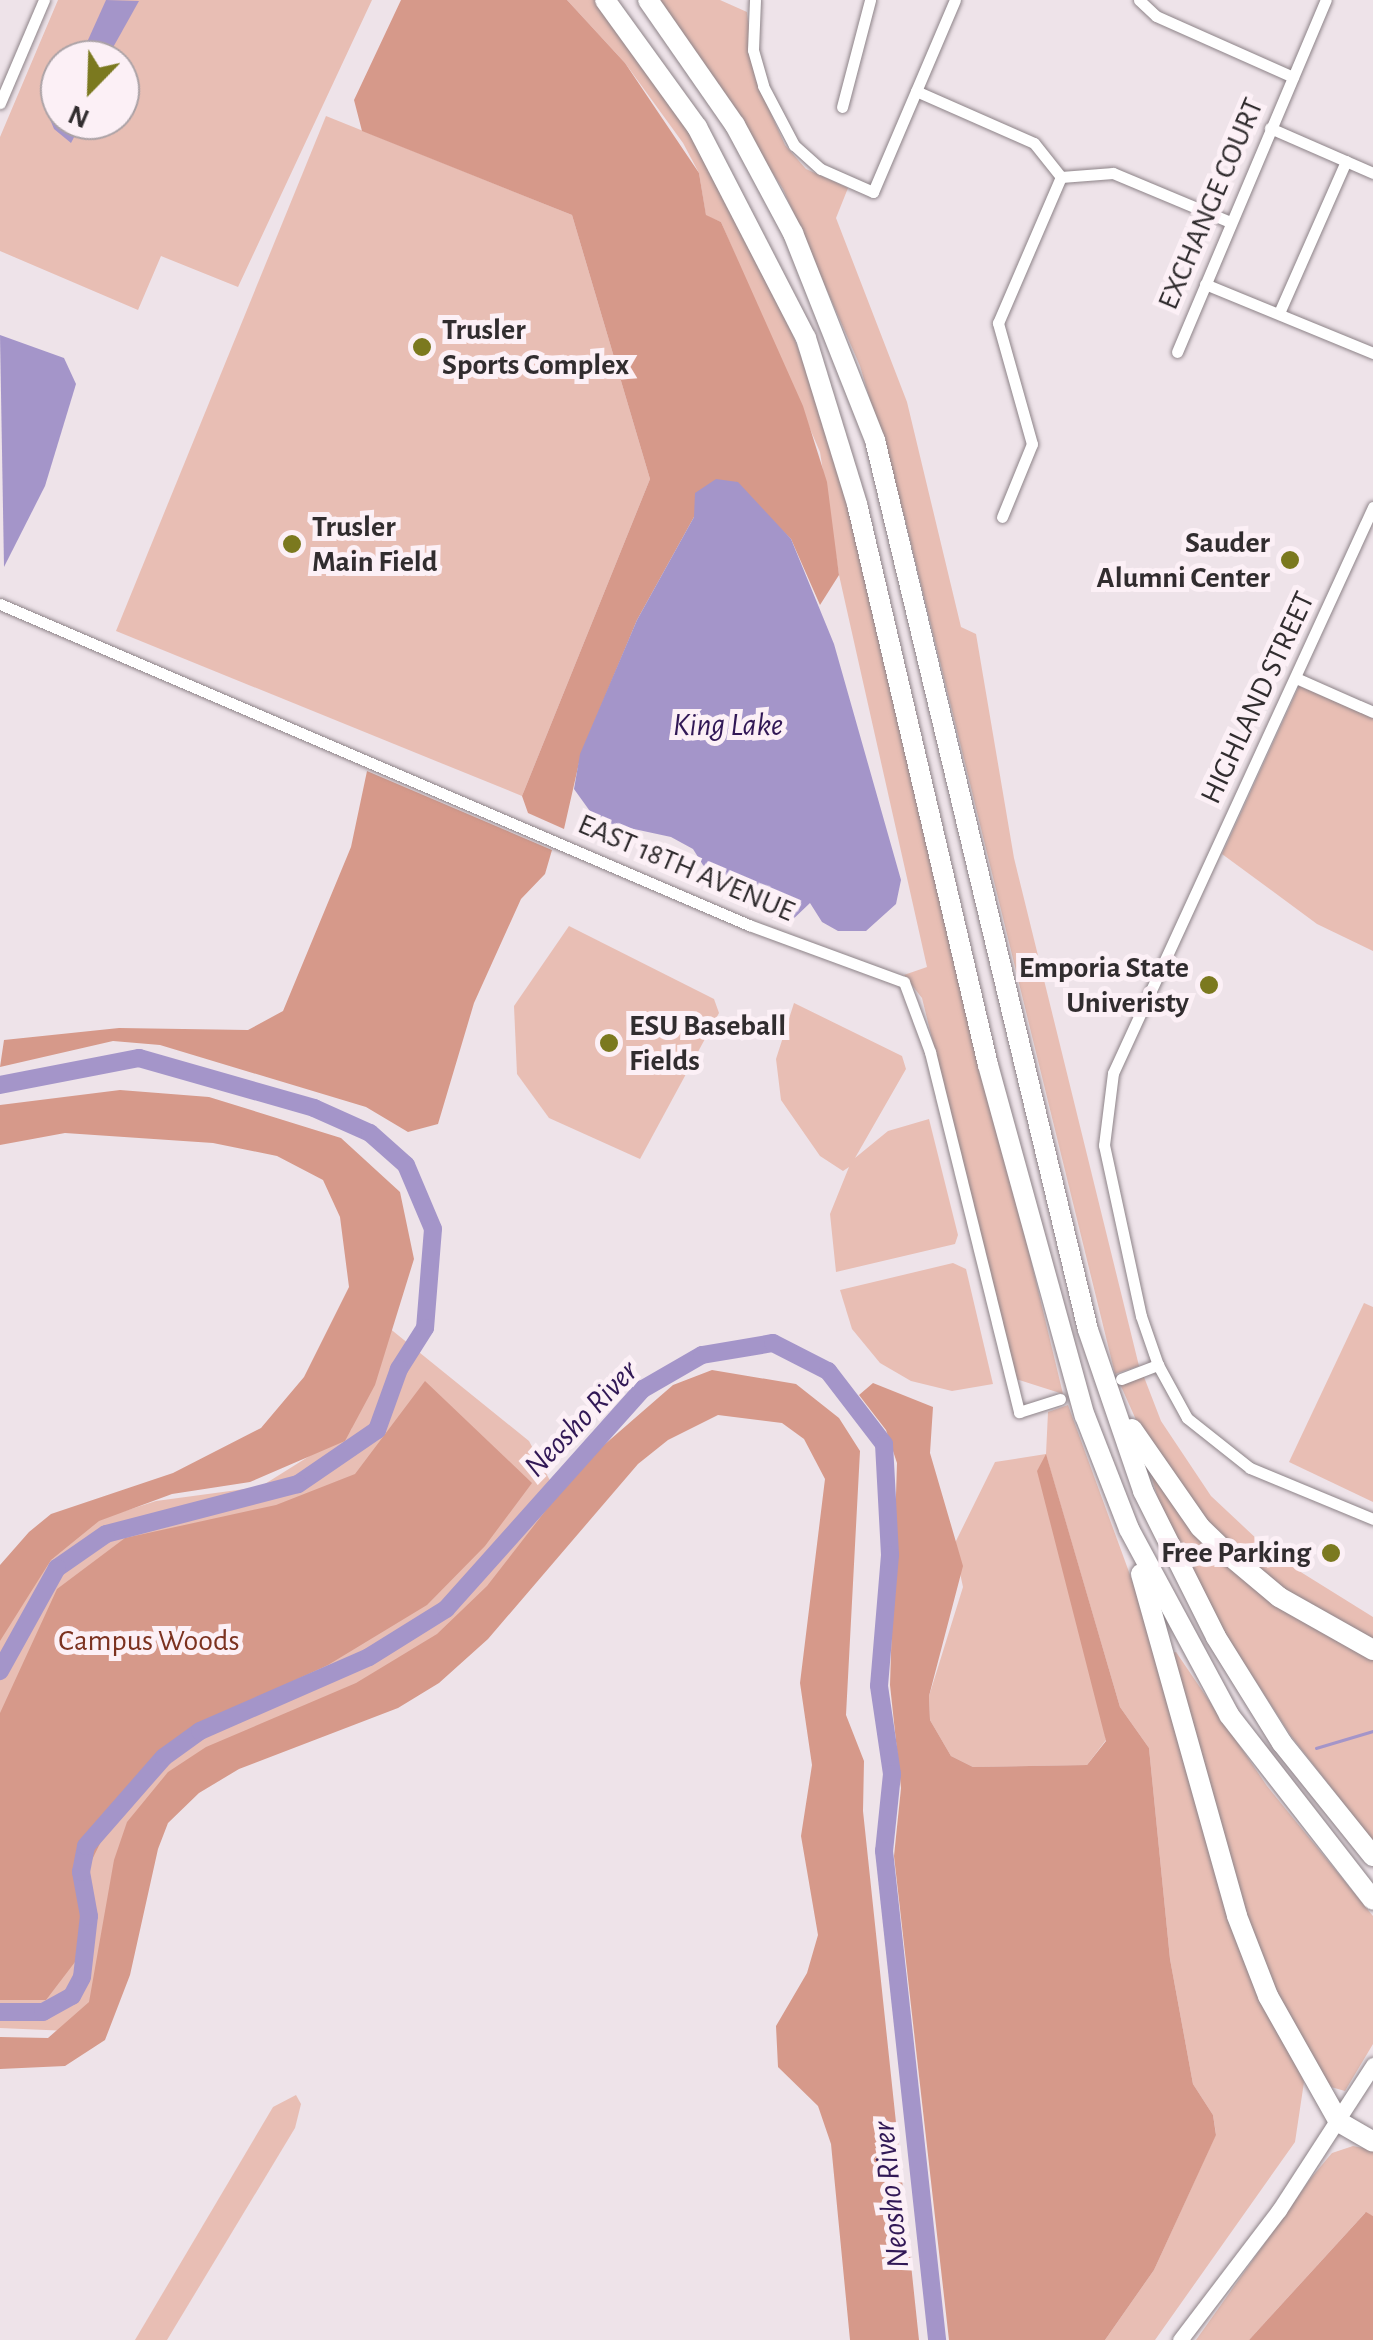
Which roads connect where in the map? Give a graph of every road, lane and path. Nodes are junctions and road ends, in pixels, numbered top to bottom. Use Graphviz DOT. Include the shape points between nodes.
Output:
graph roads {
  1 [pos="44,0"];
  2 [pos="605,0"];
  3 [pos="648,0"];
  4 [pos="756,0"];
  5 [pos="870,0"];
  6 [pos="955,0"];
  7 [pos="1326,0"];
  8 [pos="1138,2"];
  9 [pos="1293,77"];
  10 [pos="916,91"];
  11 [pos="0,103"];
  12 [pos="842,107"];
  13 [pos="1270,128"];
  14 [pos="1346,161"];
  15 [pos="1373,173"];
  16 [pos="1060,177"];
  17 [pos="1230,222"];
  18 [pos="1205,284"];
  19 [pos="1279,313"];
  20 [pos="1177,352"];
  21 [pos="1373,353"];
  22 [pos="1373,507"];
  23 [pos="1002,517"];
  24 [pos="1369,529"];
  25 [pos="0,604"];
  26 [pos="1296,678"];
  27 [pos="1373,712"];
  28 [pos="1095,1352"];
  29 [pos="1158,1365"];
  30 [pos="1121,1379"];
  31 [pos="1060,1399"];
  32 [pos="1373,1519"];
  33 [pos="1129,1529"];
  34 [pos="1373,1650"];
  35 [pos="1373,1856"];
  36 [pos="1373,1900"];
  37 [pos="1373,2065"];
  38 [pos="1338,2122"];
  39 [pos="1373,2142"];
  40 [pos="1180,2340"];
  1 -- 11 [label="street"];
  2 -- 33 [label="highway" via="697,128 806,338 858,504 998,1102 1085,1416"];
  3 -- 28 [label="highway" via="735,125 794,233 874,440"];
  4 -- 10 [label="street" via="753,50 763,86 794,145 821,169 872,192"];
  5 -- 12 [label="street"];
  6 -- 10 [label="street"];
  7 -- 9 [label="street, EXCHANGE COURT"];
  8 -- 9 [label="street"];
  9 -- 13 [label="street, EXCHANGE COURT"];
  10 -- 16 [label="street" via="1034,142"];
  13 -- 14 [label="street"];
  13 -- 17 [label="street, EXCHANGE COURT"];
  14 -- 15 [label="street"];
  14 -- 19 [label="street"];
  16 -- 17 [label="street" via="1113,173"];
  16 -- 23 [label="street" via="998,323 1031,428 1027,460"];
  17 -- 18 [label="street, EXCHANGE COURT"];
  18 -- 19 [label="street"];
  18 -- 20 [label="street, EXCHANGE COURT"];
  19 -- 21 [label="street"];
  22 -- 24 [label="street, HIGHLAND STREET"];
  24 -- 26 [label="street, HIGHLAND STREET"];
  25 -- 31 [label="street, EAST 18TH AVENUE" via="749,925 904,982 930,1052 1019,1412"];
  26 -- 27 [label="street"];
  26 -- 29 [label="street, HIGHLAND STREET" via="1113,1073 1107,1100 1108,1162 1128,1267"];
  28 -- 34 [label="highway" via="1142,1449 1200,1527 1279,1597"];
  28 -- 35 [label="highway" via="1144,1491 1216,1637 1282,1743"];
  29 -- 30 [label="street"];
  29 -- 32 [label="street, HIGHLAND STREET" via="1187,1418 1219,1449"];
  33 -- 36 [label="highway" via="1229,1715"];
  33 -- 38 [label="highway" via="1237,1916 1268,1996"];
  37 -- 38 [label="main road"];
  38 -- 39 [label="highway"];
  38 -- 40 [label="main road"];
}
